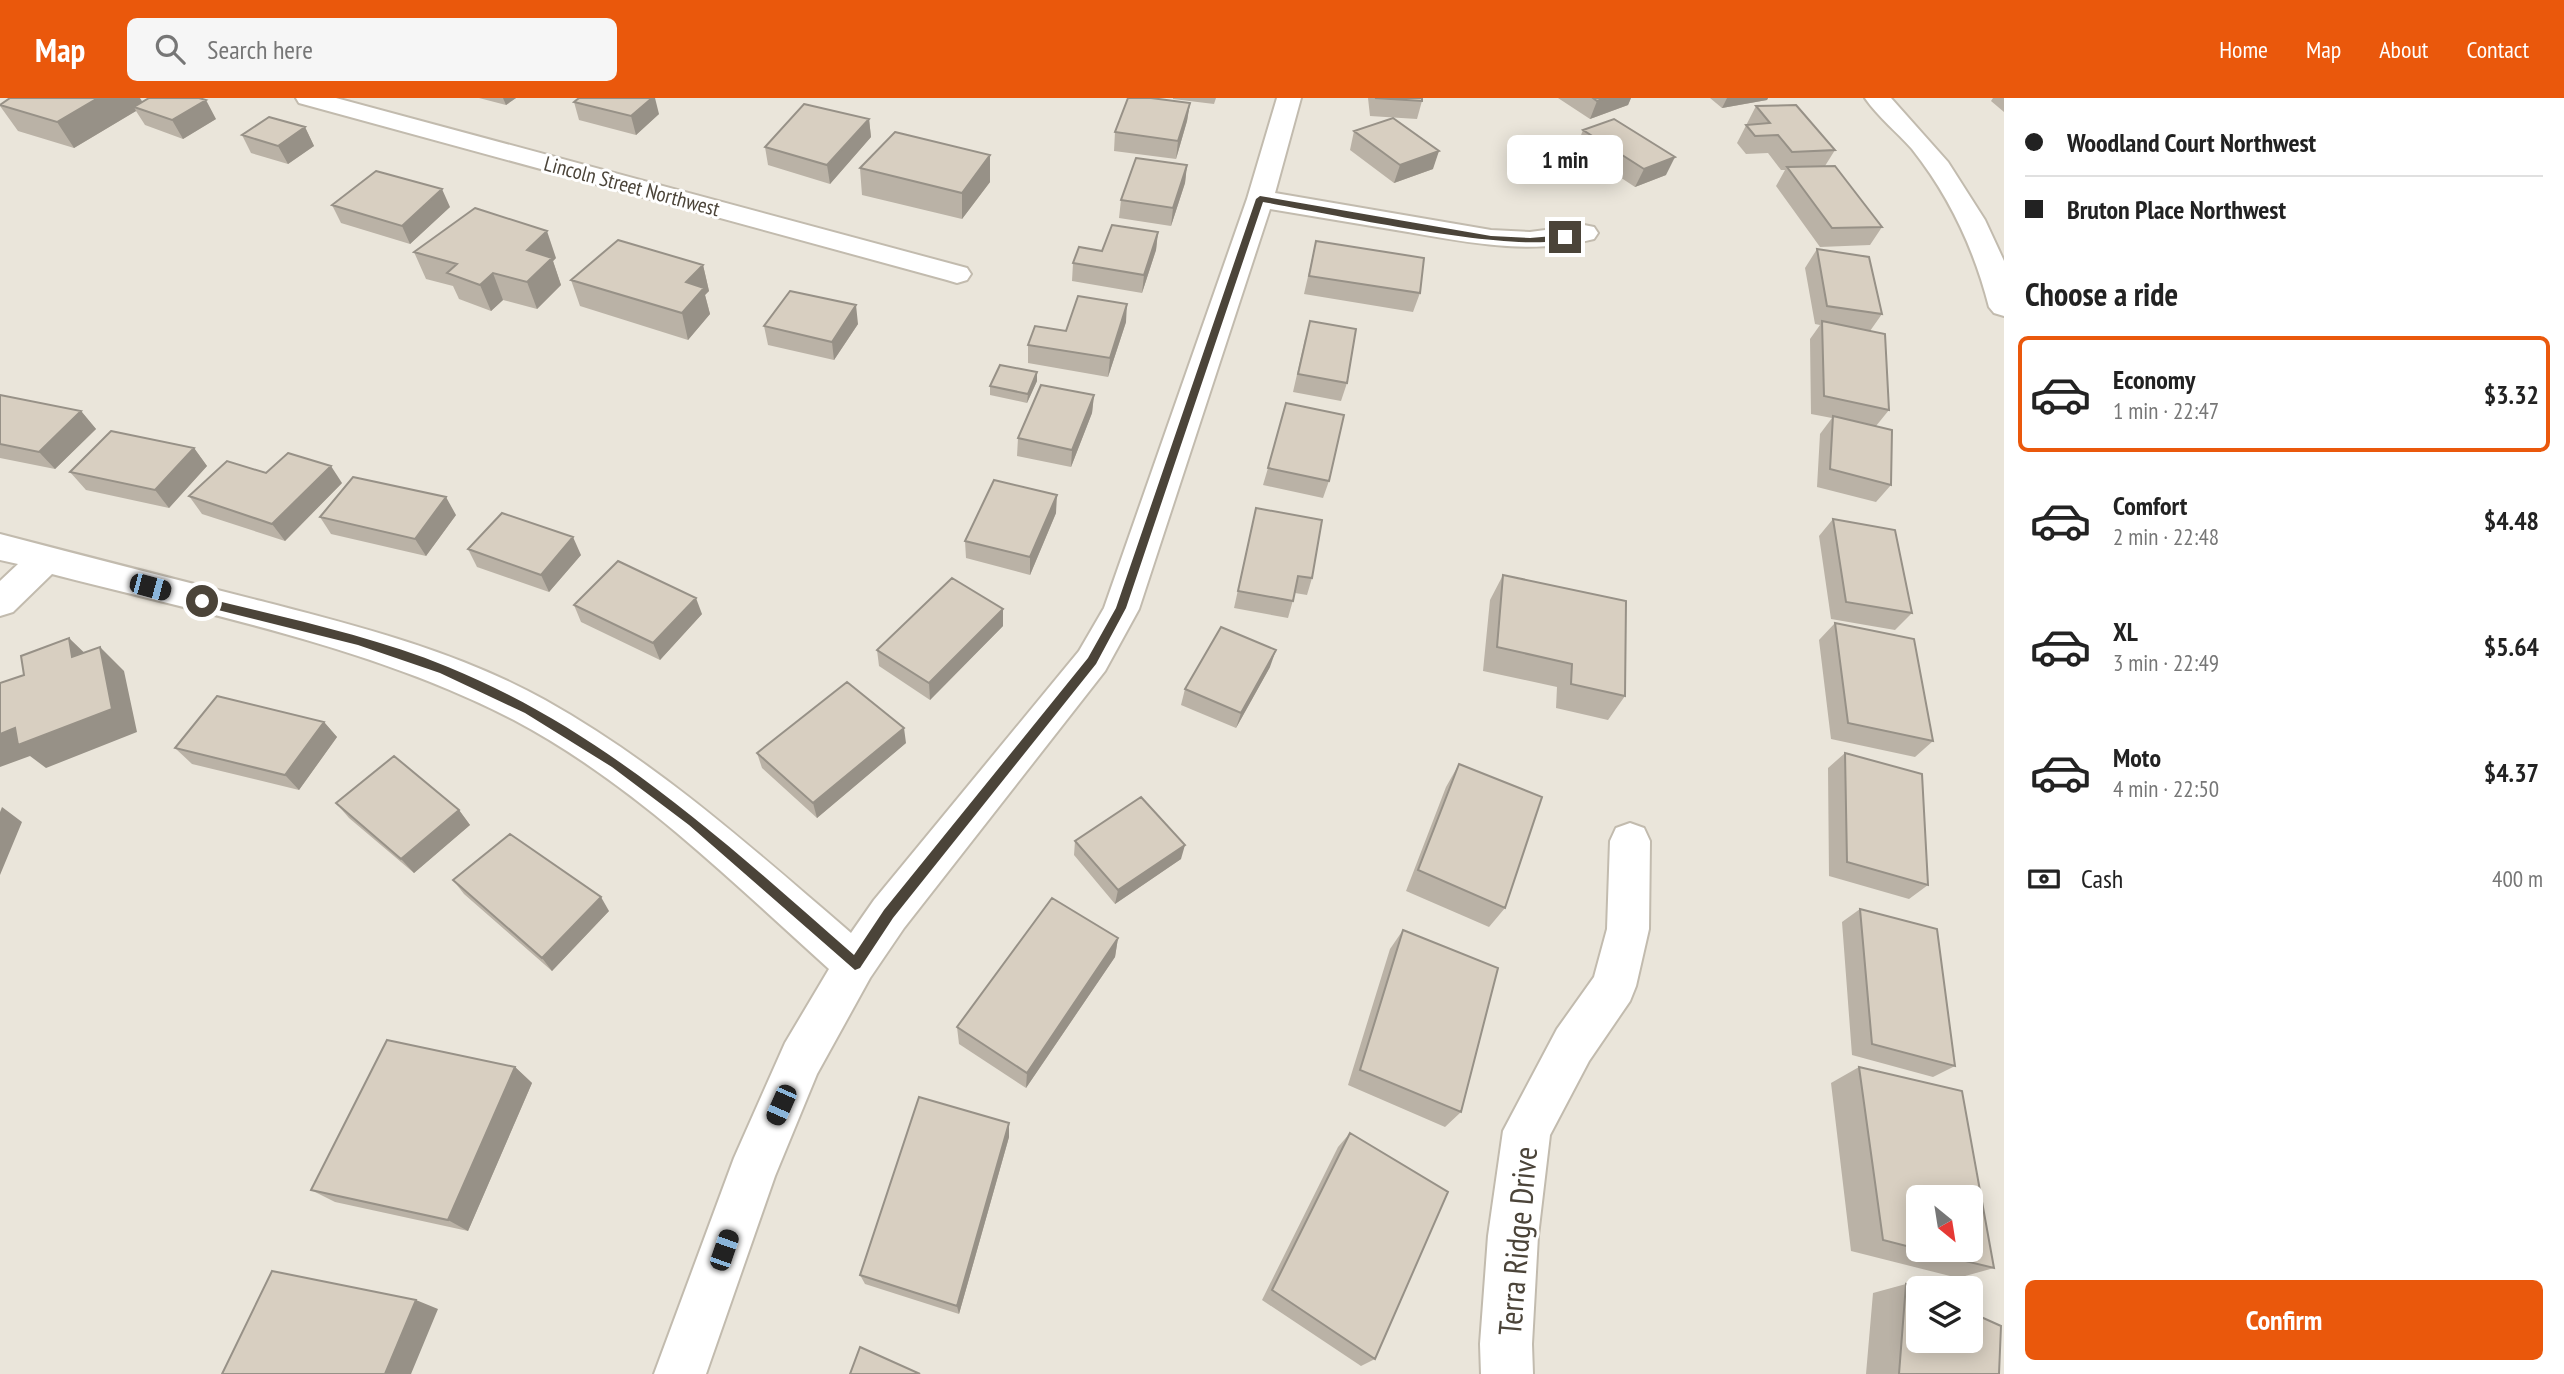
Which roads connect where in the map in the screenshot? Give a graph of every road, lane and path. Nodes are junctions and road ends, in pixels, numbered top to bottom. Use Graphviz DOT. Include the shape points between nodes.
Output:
graph roads {
  1 [pos="308,98"];
  2 [pos="1289,98"];
  3 [pos="1877,98"];
  4 [pos="346,102"];
  5 [pos="1260,199"];
  6 [pos="1584,233"];
  7 [pos="957,274"];
  8 [pos="2004,307"];
  9 [pos="0,547"];
  10 [pos="46,559"];
  11 [pos="0,602"];
  12 [pos="1630,841"];
  13 [pos="855,964"];
  14 [pos="680,1374"];
  15 [pos="1507,1374"];
  1 -- 4 [label="street, Lincoln Street Northwest"];
  2 -- 5 [label="street"];
  3 -- 8 [label="street" via="1923,147 1956,192 1983,242"];
  4 -- 7 [label="street, Lincoln Street Northwest"];
  5 -- 6 [label="street" via="1491,238 1530,240"];
  5 -- 13 [label="street" via="1121,608 1092,661 889,914"];
  9 -- 10 [label="street"];
  10 -- 11 [label="street"];
  10 -- 13 [label="street" via="359,641 443,670 529,710 616,763 693,822"];
  12 -- 15 [label="street, Terra Ridge Drive" via="1628,929 1614,986 1573,1045 1527,1131 1513,1236"];
  13 -- 14 [label="street" via="802,1059 751,1175"];
}
